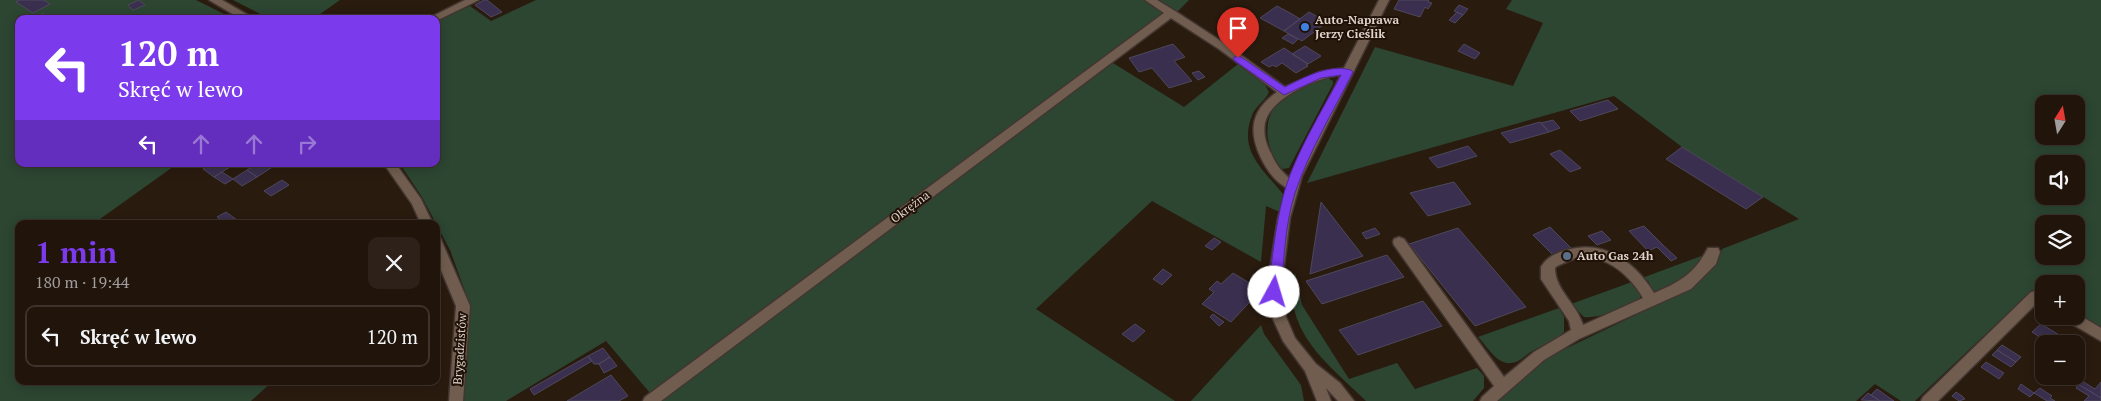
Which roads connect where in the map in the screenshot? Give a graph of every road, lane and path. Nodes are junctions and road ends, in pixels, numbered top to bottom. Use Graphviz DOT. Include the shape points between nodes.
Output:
graph roads {
  1 [pos="214,0"];
  2 [pos="474,0"];
  3 [pos="1150,0"];
  4 [pos="1384,0"];
  5 [pos="1171,13"];
  6 [pos="242,15"];
  7 [pos="440,15"];
  8 [pos="1348,72"];
  9 [pos="1284,92"];
  10 [pos="392,167"];
  11 [pos="1292,185"];
  12 [pos="425,220"];
  13 [pos="1399,242"];
  14 [pos="440,251"];
  15 [pos="1713,252"];
  16 [pos="2035,297"];
  17 [pos="1651,300"];
  18 [pos="2085,325"];
  19 [pos="1579,333"];
  20 [pos="2101,335"];
  21 [pos="1311,368"];
  22 [pos="1503,387"];
  23 [pos="456,401"];
  24 [pos="650,401"];
  25 [pos="1324,401"];
  26 [pos="1347,401"];
  27 [pos="1487,401"];
  28 [pos="1928,401"];
  1 -- 6 [label="street"];
  2 -- 7 [label="street"];
  3 -- 5 [label="street"];
  4 -- 8 [label="street"];
  5 -- 9 [label="street"];
  5 -- 24 [label="street, Okrężna"];
  8 -- 9 [label="street" via="1318,76"];
  8 -- 11 [label="street"];
  9 -- 11 [label="street" via="1268,103 1258,126 1258,137 1274,170"];
  10 -- 12 [label="street" via="417,202"];
  11 -- 21 [label="street" via="1284,218 1275,301 1285,332"];
  13 -- 22 [label="street"];
  14 -- 23 [label="street, Brygadzistów" via="463,306"];
  15 -- 17 [label="street" via="1710,260 1686,285"];
  16 -- 28 [label="street"];
  17 -- 19 [label="street"];
  17 -- 19 [label="street" via="1637,280 1607,255 1578,250 1553,261 1548,267 1548,279 1575,319"];
  18 -- 20 [label="street"];
  19 -- 22 [label="street" via="1539,356"];
  21 -- 25 [label="street"];
  21 -- 26 [label="street"];
  22 -- 27 [label="street"];
}
